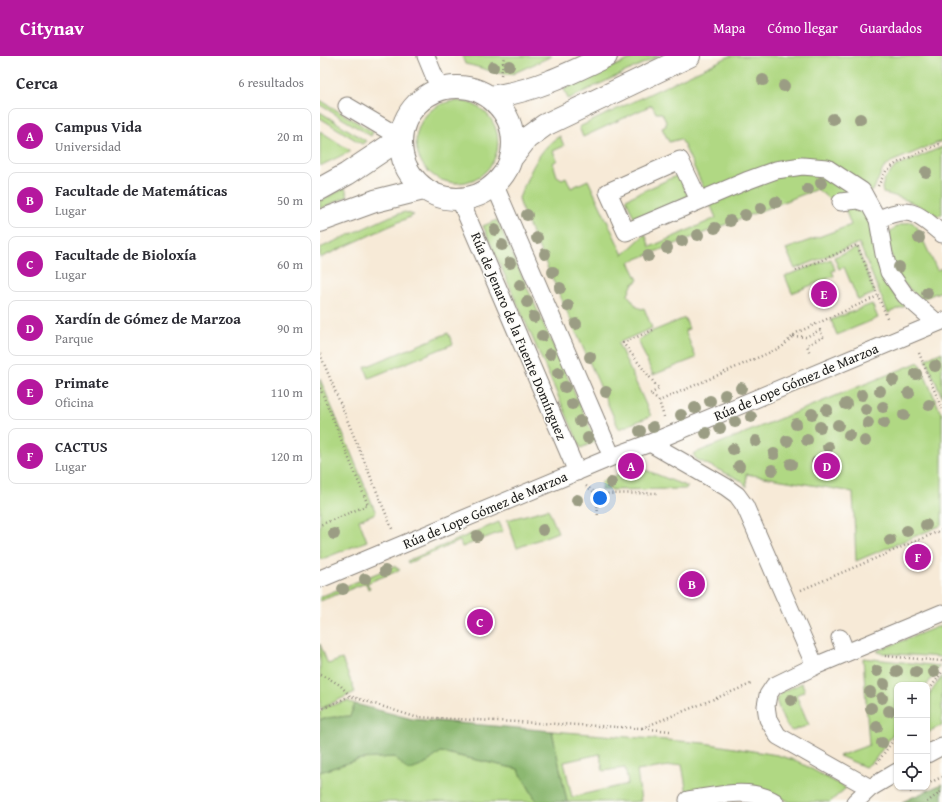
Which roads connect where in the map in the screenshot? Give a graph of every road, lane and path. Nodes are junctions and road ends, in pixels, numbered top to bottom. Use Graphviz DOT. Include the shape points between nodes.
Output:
graph roads {
  1 [pos="426,56"];
  2 [pos="504,56"];
  3 [pos="606,56"];
  4 [pos="689,56"];
  5 [pos="500,77"];
  6 [pos="440,90"];
  7 [pos="490,97"];
  8 [pos="347,106"];
  9 [pos="401,138"];
  10 [pos="942,143"];
  11 [pos="513,156"];
  12 [pos="495,186"];
  13 [pos="320,189"];
  14 [pos="423,189"];
  15 [pos="460,200"];
  16 [pos="699,200"];
  17 [pos="841,202"];
  18 [pos="869,204"];
  19 [pos="878,220"];
  20 [pos="320,222"];
  21 [pos="942,234"];
  22 [pos="796,271"];
  23 [pos="878,296"];
  24 [pos="888,320"];
  25 [pos="940,322"];
  26 [pos="653,330"];
  27 [pos="792,336"];
  28 [pos="919,353"];
  29 [pos="320,354"];
  30 [pos="810,354"];
  31 [pos="320,388"];
  32 [pos="660,401"];
  33 [pos="942,409"];
  34 [pos="664,416"];
  35 [pos="650,443"];
  36 [pos="612,457"];
  37 [pos="581,478"];
  38 [pos="657,493"];
  39 [pos="597,494"];
  40 [pos="598,521"];
  41 [pos="320,525"];
  42 [pos="942,530"];
  43 [pos="394,533"];
  44 [pos="320,579"];
  45 [pos="785,597"];
  46 [pos="942,613"];
  47 [pos="862,646"];
  48 [pos="942,661"];
  49 [pos="815,666"];
  50 [pos="942,672"];
  51 [pos="320,675"];
  52 [pos="751,684"];
  53 [pos="930,689"];
  54 [pos="350,696"];
  55 [pos="320,712"];
  56 [pos="640,728"];
  57 [pos="670,731"];
  58 [pos="894,739"];
  59 [pos="942,746"];
  60 [pos="930,752"];
  61 [pos="873,768"];
  62 [pos="894,774"];
  63 [pos="942,777"];
  64 [pos="930,783"];
  65 [pos="870,788"];
  66 [pos="914,790"];
  67 [pos="942,791"];
  68 [pos="910,792"];
  69 [pos="688,800"];
  70 [pos="775,802"];
  71 [pos="855,802"];
  72 [pos="927,802"];
  1 -- 6 [label="street"];
  2 -- 5 [label="path"];
  3 -- 7 [label="main road" via="536,87"];
  4 -- 11 [label="main road" via="545,125 527,138"];
  6 -- 7 [label="main road" via="466,88"];
  6 -- 9 [label="main road" via="425,97 413,108 405,122"];
  7 -- 11 [label="main road" via="502,108 510,123 514,139"];
  8 -- 9 [label="street"];
  9 -- 13 [label="main road" via="354,170"];
  9 -- 14 [label="main road" via="402,157 410,175"];
  10 -- 18 [label="path" via="897,163 886,171"];
  11 -- 12 [label="main road" via="507,172"];
  12 -- 15 [label="main road" via="479,196"];
  12 -- 36 [label="street"];
  14 -- 15 [label="main road" via="440,198"];
  14 -- 20 [label="main road" via="374,201"];
  15 -- 37 [label="street, Rúa de Jenaro de la Fuente Domínguez"];
  16 -- 16 [label="street" via="680,160 608,192 626,232"];
  16 -- 18 [label="street" via="776,170 802,166 827,168 862,191"];
  17 -- 18 [label="street" via="857,200"];
  18 -- 19 [label="street"];
  19 -- 21 [label="street" via="889,214 904,211 920,216"];
  19 -- 25 [label="street" via="889,272 905,295"];
  22 -- 23 [label="path" via="857,245"];
  23 -- 24 [label="path"];
  23 -- 27 [label="path"];
  25 -- 35 [label="street, Rúa de Lope Gómez de Marzoa"];
  26 -- 32 [label="path" via="623,344 659,389 650,394"];
  27 -- 30 [label="path" via="806,337 820,330 823,337 807,344"];
  27 -- 32 [label="path" via="782,347"];
  28 -- 33 [label="path"];
  29 -- 43 [label="path"];
  31 -- 41 [label="path" via="368,505"];
  32 -- 34 [label="path"];
  35 -- 36 [label="street, Rúa de Lope Gómez de Marzoa"];
  35 -- 45 [label="street" via="726,486 737,495 746,506"];
  36 -- 37 [label="street, Rúa de Lope Gómez de Marzoa"];
  37 -- 39 [label="path"];
  37 -- 44 [label="street, Rúa de Lope Gómez de Marzoa"];
  38 -- 39 [label="path"];
  39 -- 40 [label="path"];
  42 -- 45 [label="path"];
  45 -- 49 [label="street"];
  46 -- 47 [label="street"];
  47 -- 48 [label="path" via="874,655"];
  47 -- 49 [label="street" via="843,645"];
  49 -- 65 [label="street" via="774,686 768,695 766,706 768,719 778,736"];
  50 -- 53 [label="path"];
  51 -- 54 [label="path" via="340,685"];
  52 -- 56 [label="path"];
  54 -- 55 [label="path"];
  54 -- 56 [label="path" via="416,717"];
  56 -- 57 [label="path"];
  58 -- 61 [label="path"];
  59 -- 60 [label="street"];
  62 -- 65 [label="street"];
  63 -- 64 [label="path"];
  65 -- 71 [label="street"];
  66 -- 68 [label="path"];
  67 -- 72 [label="path"];
  69 -- 70 [label="street" via="747,793"];
}
